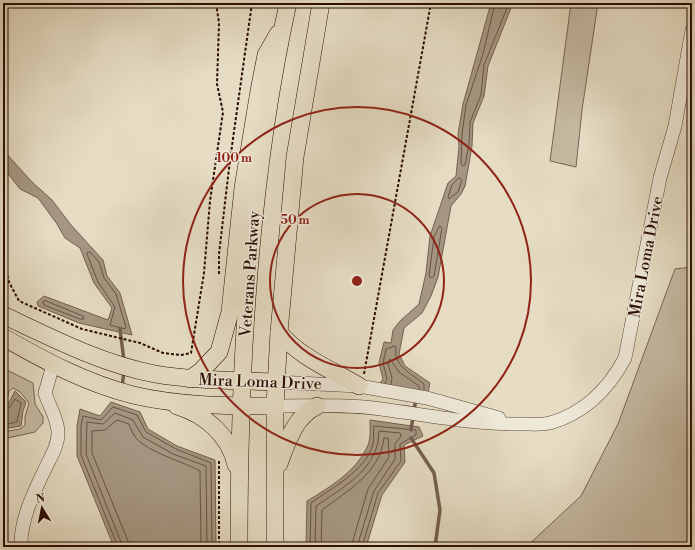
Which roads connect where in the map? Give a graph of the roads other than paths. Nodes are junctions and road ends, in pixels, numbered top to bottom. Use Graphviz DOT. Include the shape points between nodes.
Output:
graph roads {
  1 [pos="288,3"];
  2 [pos="321,3"];
  3 [pos="284,24"];
  4 [pos="692,30"];
  5 [pos="3,315"];
  6 [pos="279,332"];
  7 [pos="3,337"];
  8 [pos="53,365"];
  9 [pos="190,379"];
  10 [pos="243,380"];
  11 [pos="362,380"];
  12 [pos="276,382"];
  13 [pos="160,400"];
  14 [pos="242,406"];
  15 [pos="275,406"];
  16 [pos="317,406"];
  17 [pos="524,424"];
  18 [pos="275,475"];
  19 [pos="239,478"];
  20 [pos="21,547"];
  21 [pos="239,547"];
  22 [pos="275,547"];
  1 -- 3 [label="main road, Veterans Parkway"];
  2 -- 6 [label="main road, Veterans Parkway" via="295,157"];
  3 -- 9 [label="main road" via="266,55 259,91 243,188 230,312 219,352"];
  3 -- 10 [label="main road, Veterans Parkway" via="262,154 248,269"];
  4 -- 17 [label="street, Mira Loma Drive" via="675,126 660,178 625,358 611,382 587,406 567,417 548,423"];
  5 -- 9 [label="main road, Mira Loma Drive" via="101,358 141,371"];
  6 -- 11 [label="main road" via="288,344 301,353"];
  6 -- 12 [label="main road, Veterans Parkway"];
  7 -- 8 [label="main road, Mira Loma Drive"];
  8 -- 13 [label="main road, Mira Loma Drive" via="106,386"];
  8 -- 20 [label="street" via="45,393 56,417 58,436 56,447 27,511"];
  9 -- 10 [label="main road, Mira Loma Drive"];
  10 -- 12 [label="main road, Mira Loma Drive"];
  10 -- 14 [label="main road, Veterans Parkway"];
  11 -- 12 [label="street, Mira Loma Drive"];
  11 -- 17 [label="street, Mira Loma Drive" via="376,388 427,398"];
  12 -- 15 [label="main road, Veterans Parkway"];
  13 -- 14 [label="main road, Mira Loma Drive"];
  13 -- 19 [label="main road" via="188,409 226,438 233,452"];
  14 -- 15 [label="main road, Mira Loma Drive"];
  14 -- 19 [label="main road, Veterans Parkway"];
  15 -- 16 [label="street, Mira Loma Drive"];
  15 -- 18 [label="main road, Veterans Parkway"];
  16 -- 17 [label="street, Mira Loma Drive" via="344,405 480,422"];
  16 -- 18 [label="main road" via="303,414 286,443"];
  18 -- 22 [label="main road, Veterans Parkway"];
  19 -- 21 [label="main road, Veterans Parkway"];
}
